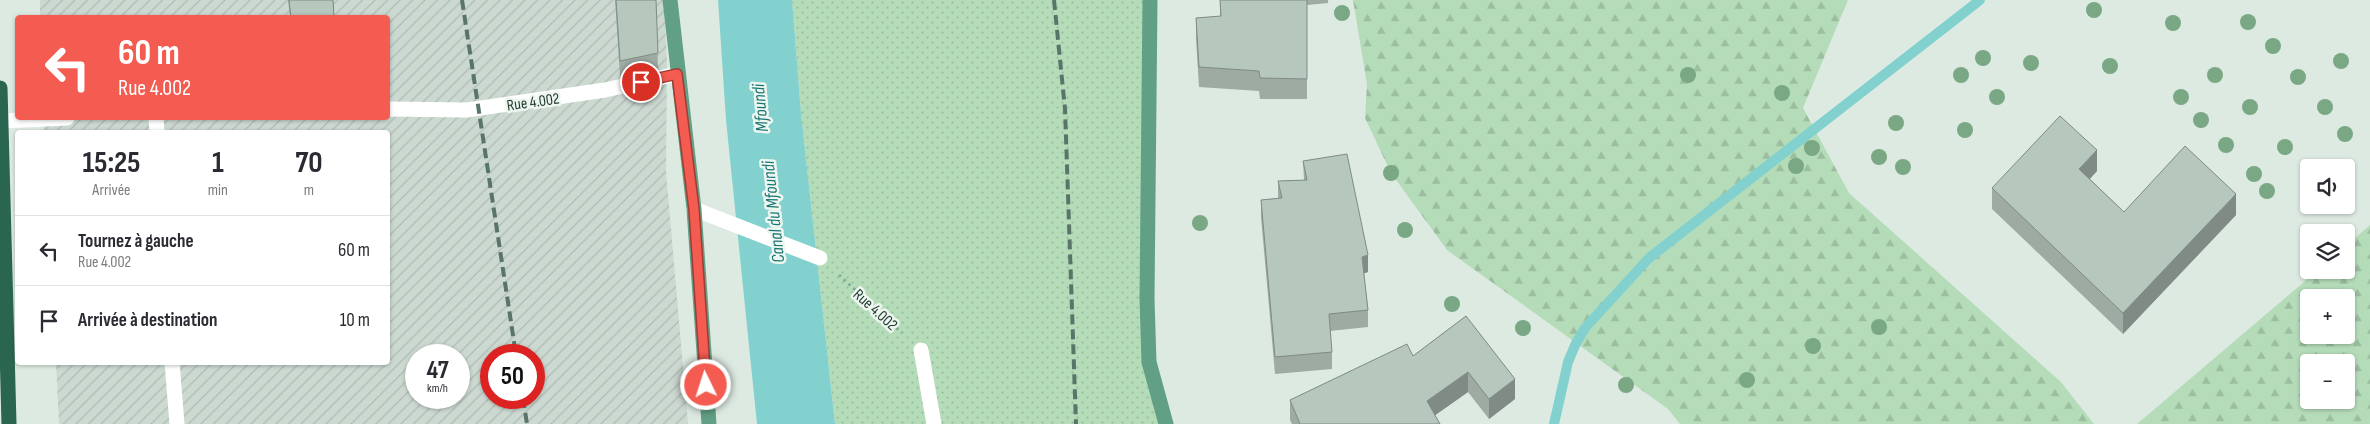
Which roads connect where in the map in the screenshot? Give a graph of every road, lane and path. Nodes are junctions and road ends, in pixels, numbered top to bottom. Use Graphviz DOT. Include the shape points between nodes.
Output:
graph roads {
  1 [pos="670,0"];
  2 [pos="1150,0"];
  3 [pos="677,74"];
  4 [pos="0,88"];
  5 [pos="390,109"];
  6 [pos="2,120"];
  7 [pos="15,120"];
  8 [pos="694,209"];
  9 [pos="820,258"];
  10 [pos="921,350"];
  11 [pos="172,365"];
  12 [pos="9,424"];
  13 [pos="177,424"];
  14 [pos="709,424"];
  15 [pos="934,424"];
  16 [pos="1166,424"];
  1 -- 3 [label="main road"];
  2 -- 16 [label="main road" via="1149,362"];
  3 -- 5 [label="street, Rue 4.002" via="596,91 467,110"];
  3 -- 8 [label="main road"];
  4 -- 6 [label="highway"];
  6 -- 7 [label="street"];
  6 -- 12 [label="highway"];
  8 -- 9 [label="street"];
  8 -- 14 [label="main road"];
  9 -- 10 [label="path, Rue 4.002"];
  10 -- 15 [label="street"];
  11 -- 13 [label="street"];
}
